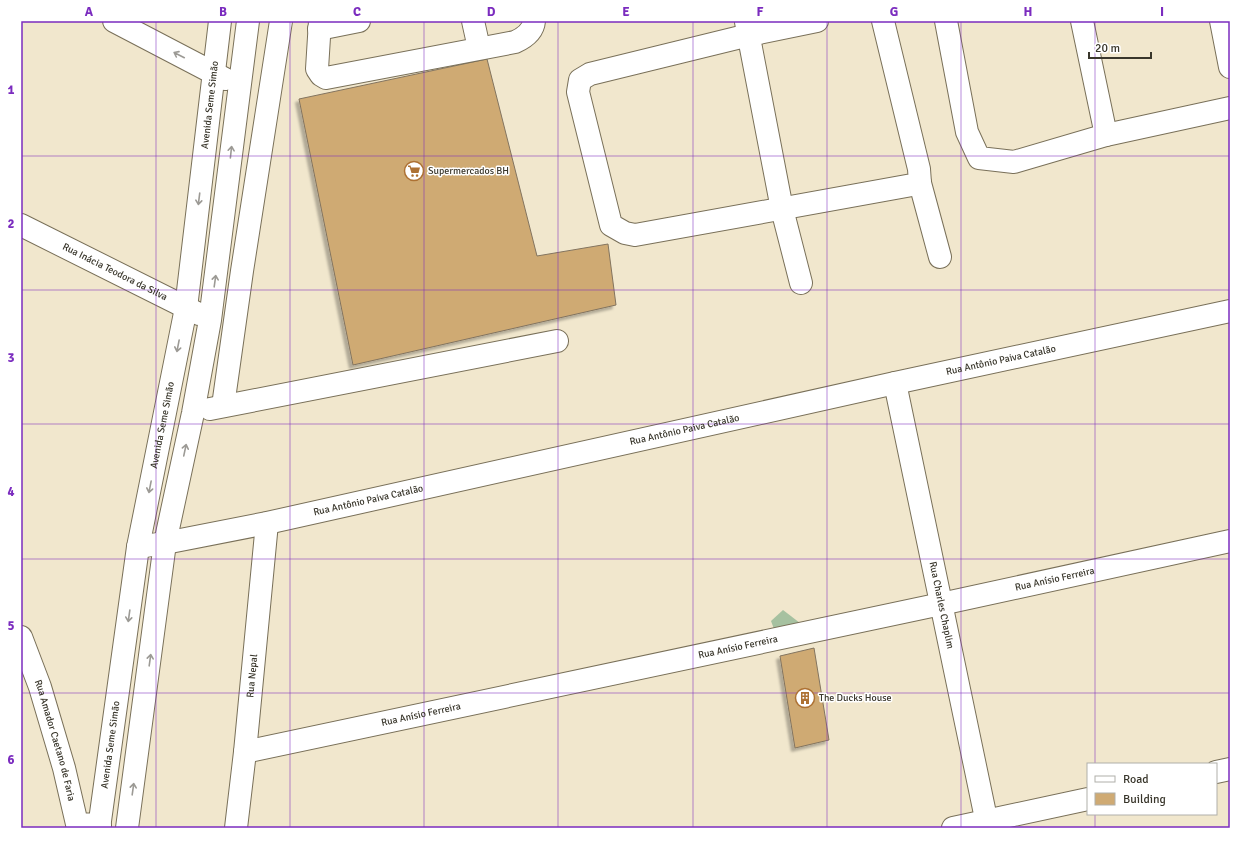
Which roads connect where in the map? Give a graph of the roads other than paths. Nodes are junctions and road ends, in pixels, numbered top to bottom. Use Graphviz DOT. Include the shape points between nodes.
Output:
graph roads {
  1 [pos="114,21"];
  2 [pos="220,21"];
  3 [pos="248,21"];
  4 [pos="281,21"];
  5 [pos="359,21"];
  6 [pos="474,21"];
  7 [pos="489,21"];
  8 [pos="534,21"];
  9 [pos="817,21"];
  10 [pos="883,21"];
  11 [pos="946,21"];
  12 [pos="1082,21"];
  13 [pos="1221,21"];
  14 [pos="319,25"];
  15 [pos="747,28"];
  16 [pos="486,47"];
  17 [pos="1230,67"];
  18 [pos="214,73"];
  19 [pos="239,86"];
  20 [pos="1230,108"];
  21 [pos="1106,135"];
  22 [pos="920,182"];
  23 [pos="782,208"];
  24 [pos="21,225"];
  25 [pos="940,257"];
  26 [pos="801,283"];
  27 [pos="186,308"];
  28 [pos="1230,311"];
  29 [pos="210,320"];
  30 [pos="557,341"];
  31 [pos="895,383"];
  32 [pos="223,406"];
  33 [pos="193,413"];
  34 [pos="267,523"];
  35 [pos="1230,541"];
  36 [pos="165,543"];
  37 [pos="138,547"];
  38 [pos="941,604"];
  39 [pos="21,638"];
  40 [pos="245,752"];
  41 [pos="1230,769"];
  42 [pos="1217,772"];
  43 [pos="1087,799"];
  44 [pos="987,824"];
  45 [pos="68,826"];
  46 [pos="100,826"];
  47 [pos="127,828"];
  48 [pos="236,828"];
  49 [pos="953,828"];
  18 -- 1 [label="street, one-way"];
  2 -- 18 [label="street, Avenida Seme Simão"];
  3 -- 19 [label="street"];
  4 -- 32 [label="street"];
  5 -- 14 [label="street"];
  6 -- 16 [label="street"];
  7 -- 16 [label="street"];
  8 -- 16 [label="street" via="530,32 524,38"];
  9 -- 15 [label="street"];
  10 -- 22 [label="street"];
  11 -- 21 [label="street" via="967,132 978,158 1014,162"];
  12 -- 21 [label="street"];
  13 -- 17 [label="street"];
  14 -- 16 [label="street" via="316,69 326,78"];
  15 -- 23 [label="street"];
  15 -- 23 [label="street" via="590,74 580,80 578,92 611,225 625,233 635,235"];
  18 -- 19 [label="street"];
  18 -- 27 [label="street, Avenida Seme Simão, one-way"];
  29 -- 19 [label="street, one-way"];
  20 -- 21 [label="street"];
  22 -- 23 [label="street"];
  22 -- 25 [label="street"];
  23 -- 26 [label="street"];
  24 -- 27 [label="street, Rua Inácia Teodora da Silva"];
  27 -- 29 [label="street, Rua Inácia Teodora da Silva"];
  27 -- 37 [label="street, Avenida Seme Simão, one-way"];
  28 -- 31 [label="street, Rua Antônio Paiva Catalão"];
  29 -- 33 [label="street"];
  30 -- 32 [label="street"];
  31 -- 34 [label="street, Rua Antônio Paiva Catalão"];
  31 -- 38 [label="street, Rua Charles Chaplim"];
  32 -- 33 [label="street"];
  36 -- 33 [label="street, one-way"];
  34 -- 36 [label="street, Rua Antônio Paiva Catalão"];
  34 -- 40 [label="street, Rua Nepal"];
  35 -- 38 [label="street, Rua Anísio Ferreira"];
  36 -- 37 [label="street, Rua Antônio Paiva Catalão"];
  47 -- 36 [label="street, one-way"];
  37 -- 46 [label="street, Avenida Seme Simão, one-way"];
  38 -- 40 [label="street, Rua Anísio Ferreira"];
  38 -- 44 [label="street, Rua Charles Chaplim"];
  39 -- 45 [label="street, Rua Amador Caetano de Faria" via="40,687 64,768"];
  40 -- 48 [label="street, Rua Nepal"];
  41 -- 42 [label="street"];
  43 -- 44 [label="street"];
  44 -- 49 [label="street"];
  45 -- 46 [label="street, Rua Amador Caetano de Faria"];
}
